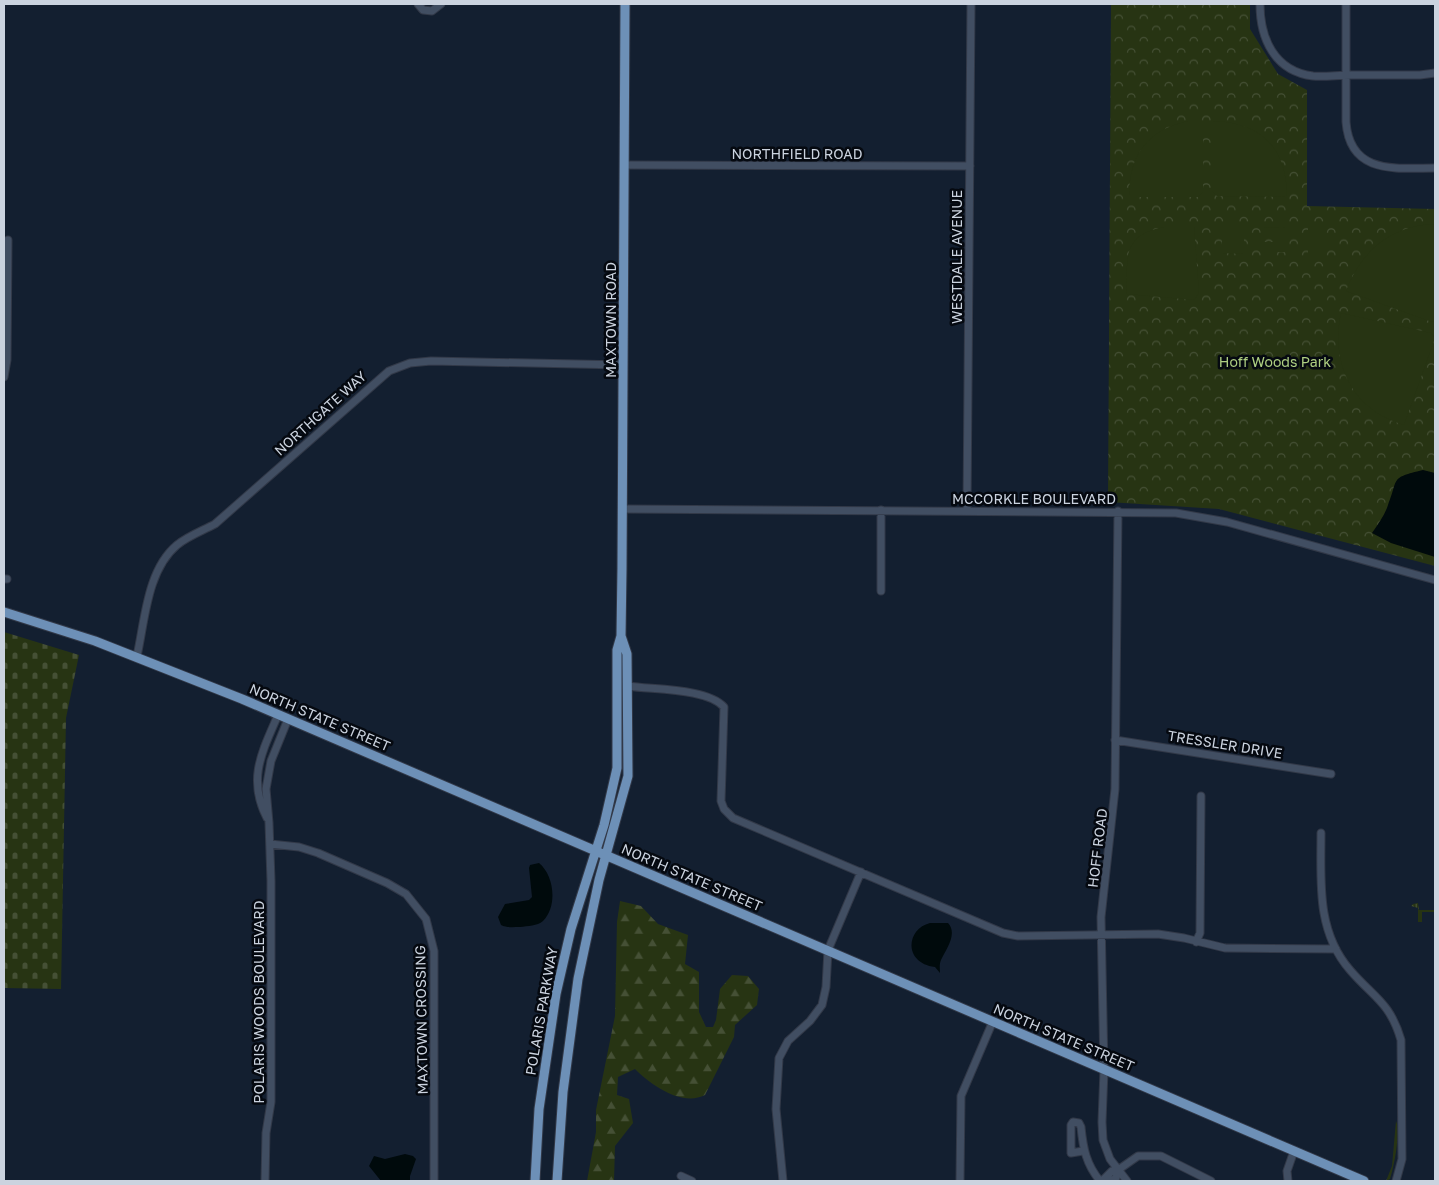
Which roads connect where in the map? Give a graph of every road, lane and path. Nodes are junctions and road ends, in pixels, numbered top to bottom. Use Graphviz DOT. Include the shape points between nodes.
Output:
graph roads {
  1 [pos="418,4"];
  2 [pos="441,4"];
  3 [pos="625,4"];
  4 [pos="971,4"];
  5 [pos="1260,4"];
  6 [pos="1346,4"];
  7 [pos="1435,73"];
  8 [pos="1346,75"];
  9 [pos="624,165"];
  10 [pos="970,166"];
  11 [pos="1435,168"];
  12 [pos="8,240"];
  13 [pos="623,365"];
  14 [pos="4,377"];
  15 [pos="623,509"];
  16 [pos="881,510"];
  17 [pos="967,510"];
  18 [pos="1118,511"];
  19 [pos="1435,580"];
  20 [pos="881,591"];
  21 [pos="4,612"];
  22 [pos="621,636"];
  23 [pos="137,656"];
  24 [pos="617,681"];
  25 [pos="628,686"];
  26 [pos="278,715"];
  27 [pos="288,719"];
  28 [pos="629,734"];
  29 [pos="1115,740"];
  30 [pos="1331,774"];
  31 [pos="1201,796"];
  32 [pos="269,823"];
  33 [pos="1321,833"];
  34 [pos="270,844"];
  35 [pos="595,850"];
  36 [pos="606,855"];
  37 [pos="861,872"];
  38 [pos="1101,935"];
  39 [pos="1196,942"];
  40 [pos="1336,949"];
  41 [pos="828,950"];
  42 [pos="993,1021"];
  43 [pos="1104,1070"];
  44 [pos="1083,1151"];
  45 [pos="1294,1151"];
  46 [pos="1118,1170"];
  47 [pos="681,1176"];
  48 [pos="265,1181"];
  49 [pos="434,1181"];
  50 [pos="535,1181"];
  51 [pos="557,1181"];
  52 [pos="692,1181"];
  53 [pos="783,1181"];
  54 [pos="960,1181"];
  55 [pos="1101,1181"];
  56 [pos="1111,1181"];
  57 [pos="1127,1181"];
  58 [pos="1211,1181"];
  59 [pos="1288,1181"];
  60 [pos="1364,1181"];
  61 [pos="1396,1181"];
  1 -- 2 [label="street" via="423,10 432,11"];
  3 -- 9 [label="main road, MAXTOWN ROAD"];
  4 -- 10 [label="street, WESTDALE AVENUE"];
  5 -- 8 [label="street" via="1263,36 1279,60 1306,75"];
  6 -- 8 [label="street"];
  7 -- 8 [label="street"];
  8 -- 11 [label="street" via="1347,134 1358,154 1382,167"];
  9 -- 10 [label="street, NORTHFIELD ROAD"];
  9 -- 13 [label="main road, MAXTOWN ROAD"];
  10 -- 17 [label="street, WESTDALE AVENUE"];
  12 -- 14 [label="street" via="7,360"];
  13 -- 15 [label="main road, MAXTOWN ROAD"];
  13 -- 23 [label="street, NORTHGATE WAY" via="431,360 389,371 219,521 188,537 170,551 152,588"];
  15 -- 16 [label="street, MCCORKLE BOULEVARD"];
  15 -- 22 [label="main road, MAXTOWN ROAD"];
  16 -- 17 [label="street, MCCORKLE BOULEVARD"];
  16 -- 20 [label="street"];
  17 -- 18 [label="street, MCCORKLE BOULEVARD"];
  18 -- 19 [label="street, MCCORKLE BOULEVARD" via="1197,515"];
  18 -- 29 [label="street, HOFF ROAD"];
  21 -- 23 [label="main road, NORTH STATE STREET"];
  22 -- 24 [label="main road, MAXTOWN ROAD" via="616,650"];
  22 -- 25 [label="main road, MAXTOWN ROAD" via="627,654"];
  23 -- 26 [label="main road, NORTH STATE STREET"];
  24 -- 28 [label="main road" via="621,687 624,729"];
  24 -- 35 [label="main road, MAXTOWN ROAD" via="617,768"];
  25 -- 28 [label="main road, MAXTOWN ROAD"];
  25 -- 37 [label="street" via="718,700 724,707 721,796 724,809 733,818"];
  26 -- 27 [label="main road, NORTH STATE STREET"];
  26 -- 32 [label="street, POLARIS WOODS BOULEVARD" via="261,754 258,770 259,803"];
  27 -- 32 [label="street, POLARIS WOODS BOULEVARD" via="266,778"];
  27 -- 35 [label="main road, NORTH STATE STREET"];
  28 -- 36 [label="main road, MAXTOWN ROAD" via="628,776"];
  29 -- 30 [label="street, TRESSLER DRIVE"];
  29 -- 38 [label="street, HOFF ROAD" via="1114,814"];
  31 -- 39 [label="street" via="1200,932"];
  32 -- 34 [label="street, POLARIS WOODS BOULEVARD"];
  33 -- 40 [label="street" via="1322,907 1327,930"];
  34 -- 48 [label="street, POLARIS WOODS BOULEVARD" via="271,1102 266,1133"];
  34 -- 49 [label="street, MAXTOWN CROSSING" via="304,848 387,883 406,894 426,919 434,951"];
  35 -- 36 [label="main road, NORTH STATE STREET"];
  35 -- 50 [label="main road, POLARIS PARKWAY" via="571,929 550,1022 539,1109"];
  36 -- 41 [label="main road, NORTH STATE STREET"];
  36 -- 51 [label="main road" via="572,1019"];
  37 -- 38 [label="street" via="1003,933 1018,936"];
  37 -- 41 [label="street"];
  38 -- 39 [label="street" via="1158,934"];
  38 -- 43 [label="street, HOFF ROAD"];
  39 -- 40 [label="street" via="1225,948"];
  40 -- 61 [label="street" via="1349,969 1386,1006 1401,1040 1402,1159"];
  41 -- 42 [label="main road, NORTH STATE STREET"];
  41 -- 53 [label="street" via="822,1005 784,1046 778,1065 776,1109"];
  42 -- 43 [label="main road, NORTH STATE STREET"];
  42 -- 54 [label="street" via="961,1096"];
  43 -- 45 [label="main road, NORTH STATE STREET"];
  43 -- 46 [label="street, HOFF ROAD" via="1104,1140 1110,1159"];
  44 -- 55 [label="street" via="1092,1171"];
  45 -- 59 [label="street" via="1287,1171"];
  45 -- 60 [label="main road, NORTH STATE STREET"];
  46 -- 55 [label="street"];
  46 -- 56 [label="street" via="1116,1178"];
  46 -- 57 [label="street, HOFF ROAD"];
  46 -- 58 [label="street" via="1138,1156 1161,1156"];
  47 -- 52 [label="street"];
}
